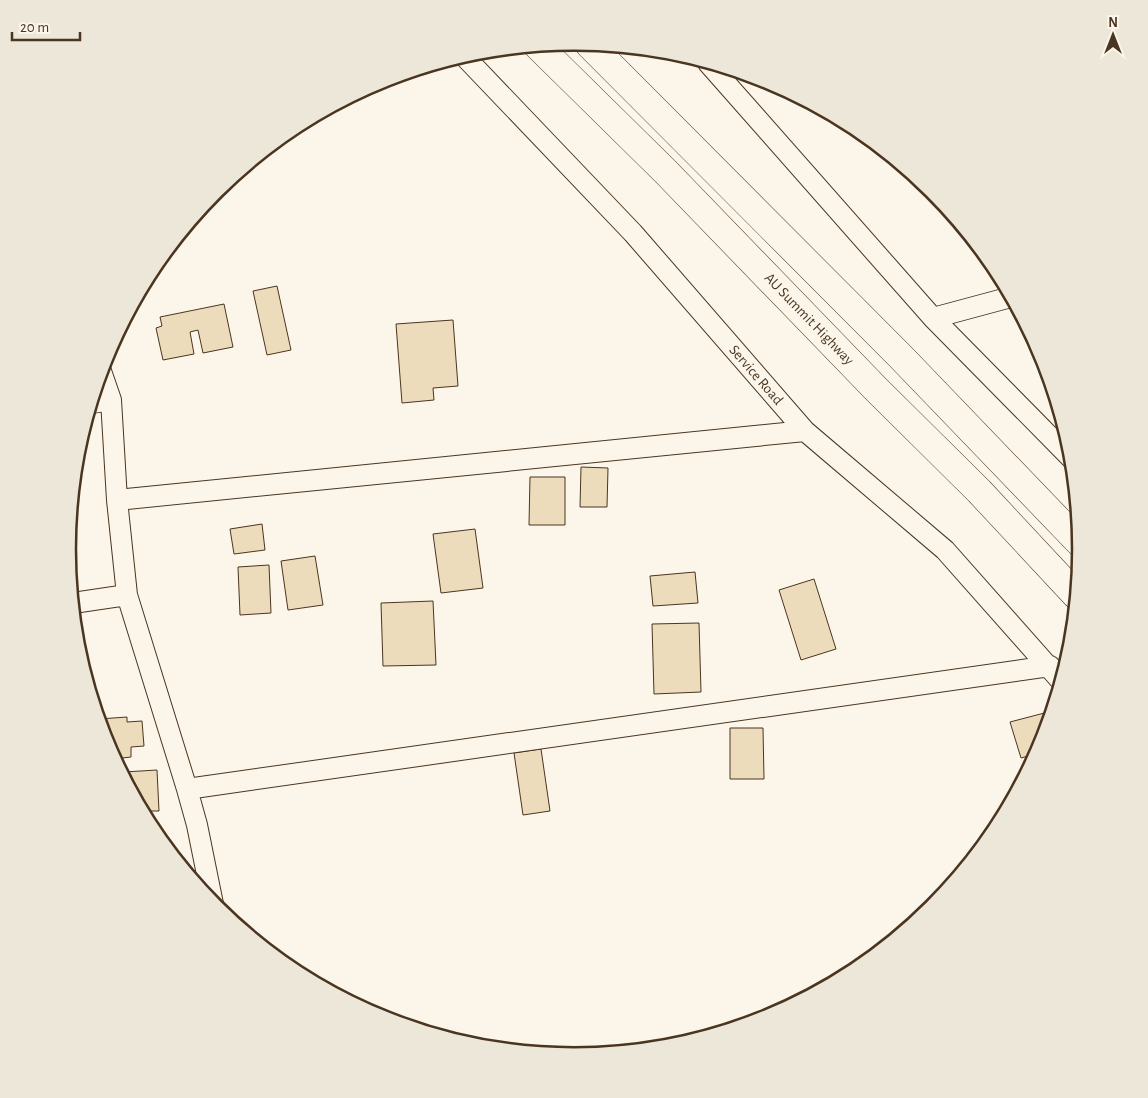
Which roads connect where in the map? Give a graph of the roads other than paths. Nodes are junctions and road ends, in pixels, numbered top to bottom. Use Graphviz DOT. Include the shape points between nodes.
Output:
graph roads {
  1 [pos="544,52"];
  2 [pos="597,52"];
  3 [pos="470,62"];
  4 [pos="716,72"];
  5 [pos="1004,299"];
  6 [pos="933,318"];
  7 [pos="101,402"];
  8 [pos="805,431"];
  9 [pos="1061,448"];
  10 [pos="117,500"];
  11 [pos="1072,534"];
  12 [pos="1070,590"];
  13 [pos="127,595"];
  14 [pos="80,602"];
  15 [pos="1055,673"];
  16 [pos="187,789"];
  17 [pos="210,887"];
  1 -- 12 [label="main road, AU Summit Highway" via="979,491"];
  2 -- 11 [label="main road" via="901,357"];
  3 -- 8 [label="street, Service Road" via="633,233"];
  4 -- 6 [label="street"];
  5 -- 6 [label="street"];
  6 -- 9 [label="street"];
  7 -- 10 [label="street"];
  8 -- 10 [label="street"];
  8 -- 15 [label="street, Service Road" via="945,550"];
  10 -- 13 [label="street"];
  13 -- 14 [label="street"];
  13 -- 16 [label="street"];
  15 -- 16 [label="street"];
  16 -- 17 [label="street"];
}
